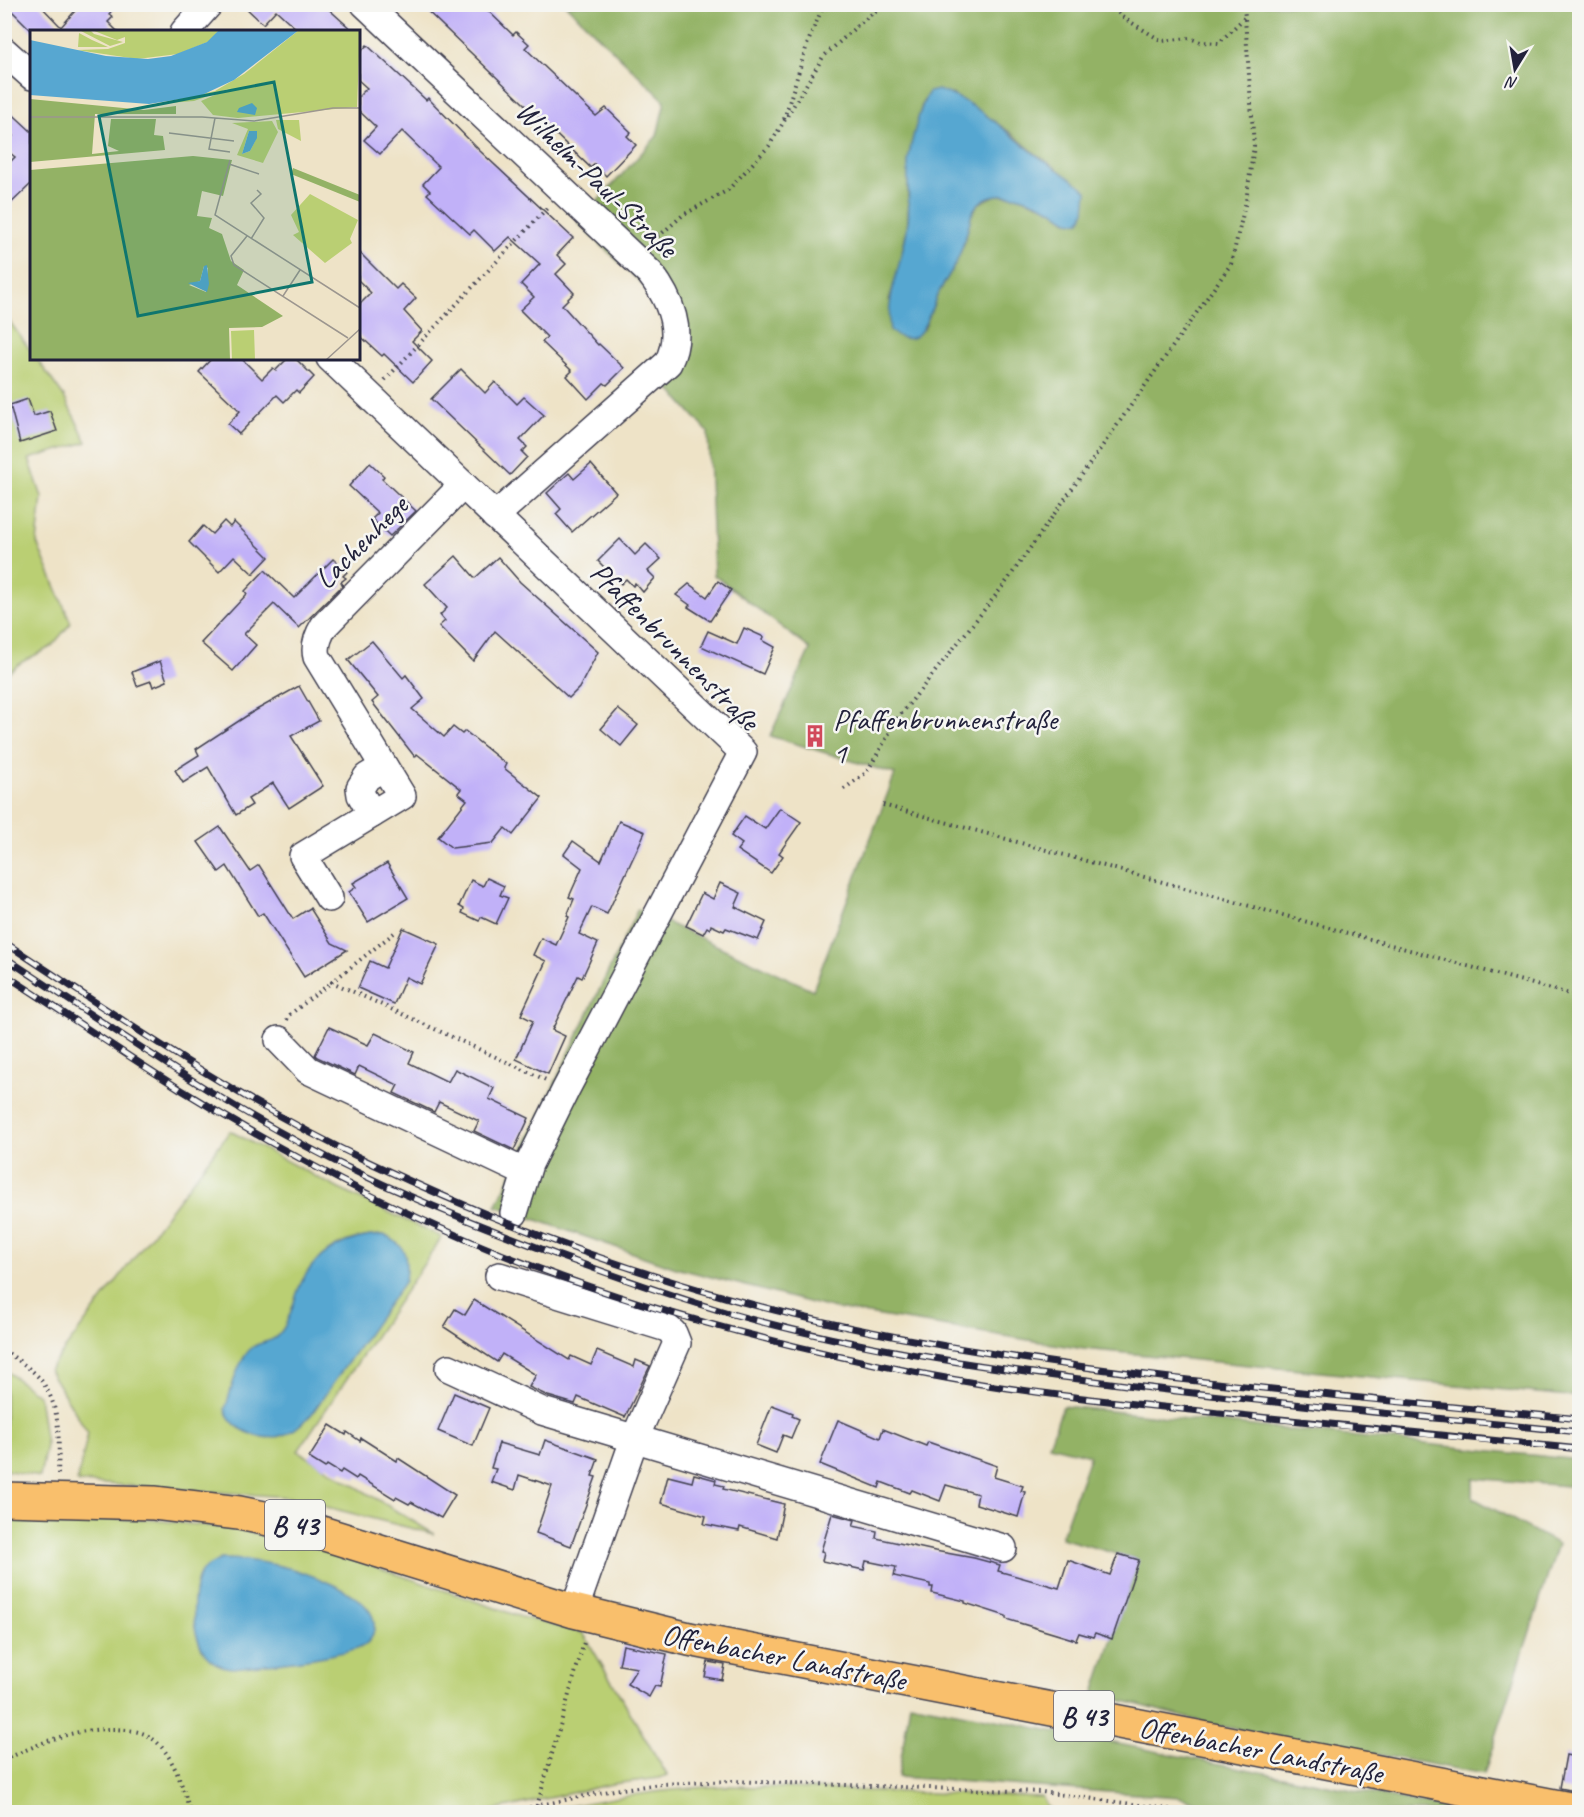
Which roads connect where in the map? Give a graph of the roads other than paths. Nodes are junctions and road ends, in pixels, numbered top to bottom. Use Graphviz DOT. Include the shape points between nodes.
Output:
graph roads {
  1 [pos="209,4"];
  2 [pos="365,4"];
  3 [pos="186,30"];
  4 [pos="4,51"];
  5 [pos="30,74"];
  6 [pos="332,360"];
  7 [pos="463,485"];
  8 [pos="495,516"];
  9 [pos="329,898"];
  10 [pos="279,1041"];
  11 [pos="526,1173"];
  12 [pos="514,1213"];
  13 [pos="499,1276"];
  14 [pos="449,1368"];
  15 [pos="633,1440"];
  16 [pos="4,1499"];
  17 [pos="1003,1548"];
  18 [pos="583,1613"];
  19 [pos="1579,1811"];
  1 -- 3 [label="street"];
  2 -- 8 [label="street, Wilhelm-Paul-Straße" via="622,245 650,273 669,302 674,327 668,363"];
  4 -- 5 [label="street"];
  6 -- 7 [label="street, Pfaffenbrunnenstraße"];
  7 -- 8 [label="street, Pfaffenbrunnenstraße"];
  7 -- 9 [label="street, Lachenhege" via="320,634 317,657 384,767 367,777 360,788 372,814 303,856"];
  8 -- 11 [label="street, Pfaffenbrunnenstraße" via="743,752"];
  10 -- 11 [label="street" via="308,1070"];
  11 -- 12 [label="street, Pfaffenbrunnenstraße"];
  13 -- 15 [label="street" via="673,1333 676,1348"];
  14 -- 15 [label="street" via="542,1411"];
  15 -- 17 [label="street"];
  15 -- 18 [label="street"];
  16 -- 18 [label="main road, B 43" via="154,1503 289,1523"];
  18 -- 19 [label="main road, Offenbacher Landstraße / B 43" via="700,1641"];
}
